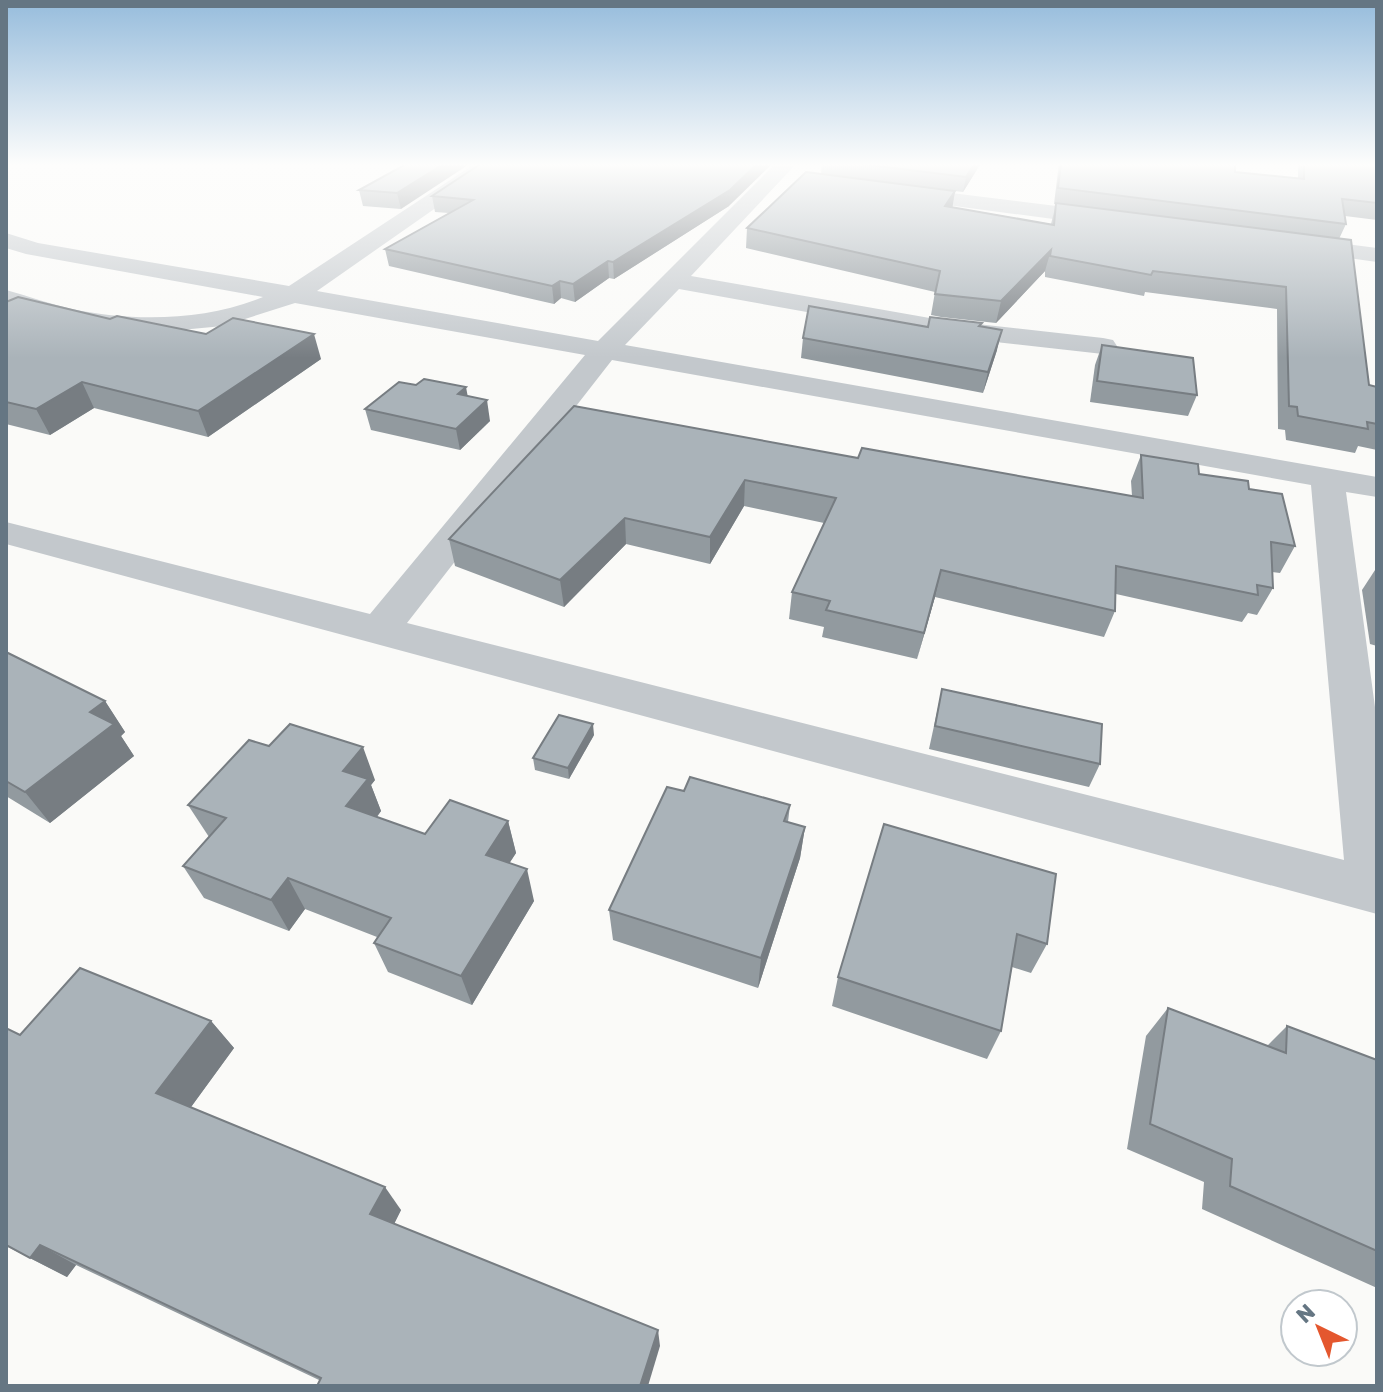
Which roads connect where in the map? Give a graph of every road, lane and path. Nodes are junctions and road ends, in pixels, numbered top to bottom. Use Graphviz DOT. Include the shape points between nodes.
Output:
graph roads {
  1 [pos="393,228"];
  2 [pos="729,228"];
  3 [pos="6,240"];
  4 [pos="1269,241"];
  5 [pos="1377,255"];
  6 [pos="673,280"];
  7 [pos="294,294"];
  8 [pos="6,298"];
  9 [pos="1103,346"];
  10 [pos="603,352"];
  11 [pos="1327,477"];
  12 [pos="1377,487"];
  13 [pos="6,533"];
  14 [pos="378,632"];
  15 [pos="1375,890"];
  1 -- 7 [label="street"];
  2 -- 6 [label="street"];
  3 -- 7 [label="street"];
  4 -- 5 [label="street"];
  6 -- 9 [label="street" via="951,330"];
  6 -- 10 [label="street"];
  7 -- 8 [label="street" via="246,312 172,324 86,320 45,313"];
  7 -- 10 [label="street"];
  10 -- 11 [label="street"];
  10 -- 14 [label="street"];
  11 -- 12 [label="street"];
  11 -- 15 [label="street"];
  13 -- 14 [label="street"];
  14 -- 15 [label="street"];
}
